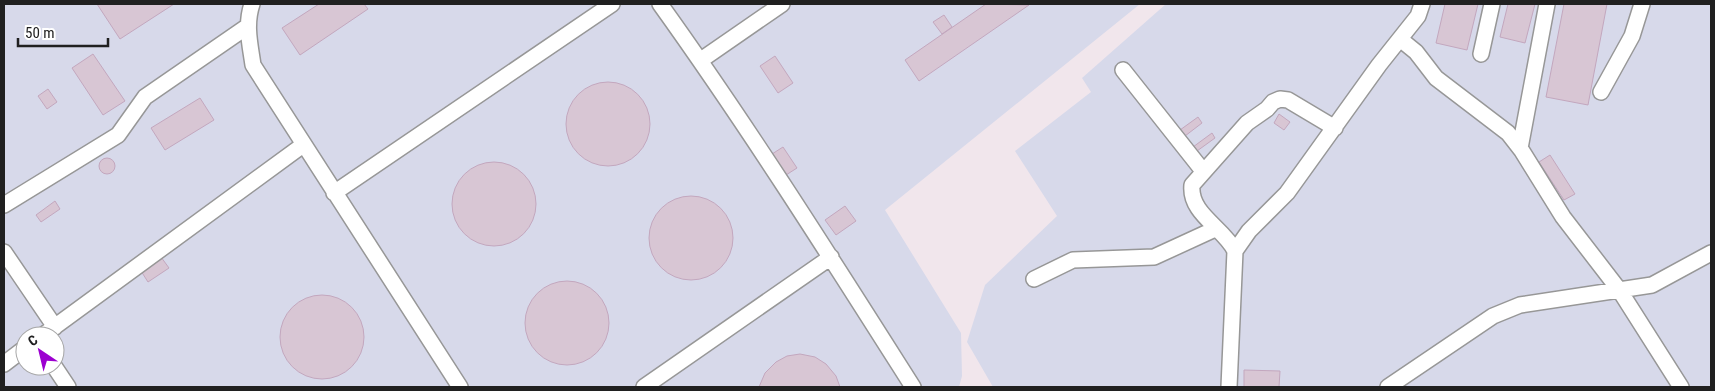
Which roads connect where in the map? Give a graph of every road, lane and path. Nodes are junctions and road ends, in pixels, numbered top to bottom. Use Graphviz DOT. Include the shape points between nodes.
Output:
graph roads {
  1 [pos="252,4"];
  2 [pos="612,4"];
  3 [pos="660,4"];
  4 [pos="782,4"];
  5 [pos="1422,4"];
  6 [pos="1492,4"];
  7 [pos="1547,4"];
  8 [pos="1642,4"];
  9 [pos="248,26"];
  10 [pos="1400,39"];
  11 [pos="1481,54"];
  12 [pos="701,60"];
  13 [pos="1123,70"];
  14 [pos="1601,92"];
  15 [pos="1335,128"];
  16 [pos="303,145"];
  17 [pos="1520,148"];
  18 [pos="1203,171"];
  19 [pos="334,193"];
  20 [pos="4,205"];
  21 [pos="1215,229"];
  22 [pos="1235,250"];
  23 [pos="4,252"];
  24 [pos="1711,253"];
  25 [pos="831,257"];
  26 [pos="1034,279"];
  27 [pos="1620,291"];
  28 [pos="53,326"];
  29 [pos="55,326"];
  30 [pos="15,356"];
  31 [pos="4,364"];
  32 [pos="61,376"];
  33 [pos="68,387"];
  34 [pos="460,387"];
  35 [pos="644,387"];
  36 [pos="913,387"];
  37 [pos="1229,387"];
  38 [pos="1388,387"];
  39 [pos="1681,387"];
  1 -- 9 [label="street"];
  2 -- 19 [label="street"];
  3 -- 12 [label="street"];
  4 -- 12 [label="street"];
  5 -- 10 [label="street" via="1418,16"];
  6 -- 11 [label="street"];
  7 -- 17 [label="street"];
  8 -- 14 [label="street" via="1632,36"];
  9 -- 16 [label="street" via="253,65"];
  9 -- 20 [label="street" via="145,97 118,135"];
  10 -- 15 [label="street"];
  10 -- 17 [label="street" via="1416,52 1436,78 1508,133"];
  12 -- 25 [label="street"];
  13 -- 18 [label="street"];
  15 -- 18 [label="street" via="1288,100 1280,99 1247,123"];
  15 -- 22 [label="street" via="1286,194 1249,230"];
  16 -- 19 [label="street"];
  16 -- 29 [label="street"];
  17 -- 27 [label="street" via="1563,217"];
  18 -- 21 [label="street" via="1192,185 1191,194"];
  19 -- 34 [label="street"];
  21 -- 22 [label="street"];
  21 -- 26 [label="street" via="1154,257 1073,260"];
  22 -- 37 [label="street"];
  23 -- 28 [label="street"];
  24 -- 27 [label="street" via="1652,285"];
  25 -- 35 [label="street"];
  25 -- 36 [label="street"];
  27 -- 38 [label="street" via="1520,305 1493,316"];
  27 -- 39 [label="street"];
  30 -- 31 [label="street"];
  32 -- 33 [label="street"];
}
